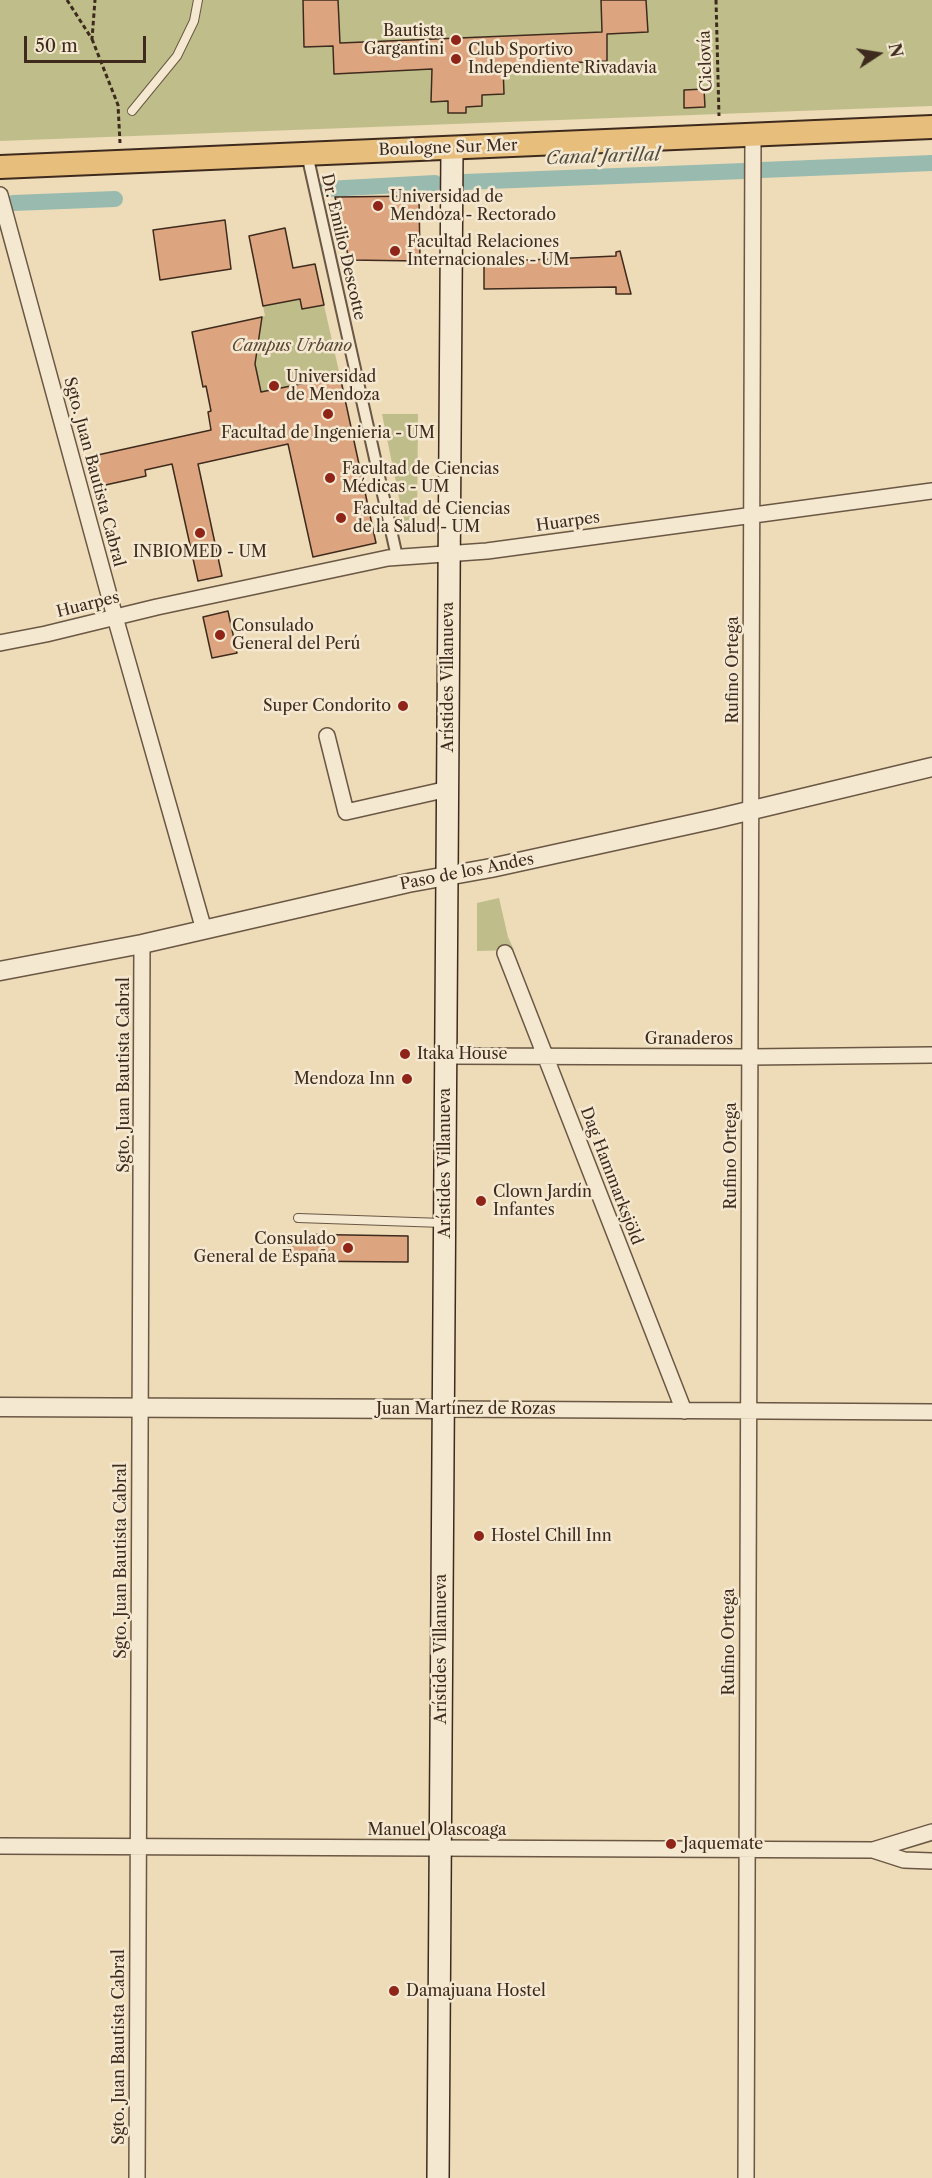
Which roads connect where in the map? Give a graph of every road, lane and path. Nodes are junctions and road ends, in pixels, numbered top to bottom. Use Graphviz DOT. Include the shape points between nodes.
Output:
graph roads {
  1 [pos="67,0"];
  2 [pos="95,0"];
  3 [pos="198,0"];
  4 [pos="716,0"];
  5 [pos="92,39"];
  6 [pos="132,111"];
  7 [pos="720,121"];
  8 [pos="932,127"];
  9 [pos="753,134"];
  10 [pos="120,147"];
  11 [pos="452,148"];
  12 [pos="307,154"];
  13 [pos="0,167"];
  14 [pos="0,195"];
  15 [pos="932,491"];
  16 [pos="752,516"];
  17 [pos="449,553"];
  18 [pos="397,557"];
  19 [pos="115,617"];
  20 [pos="0,643"];
  21 [pos="327,736"];
  22 [pos="932,767"];
  23 [pos="448,789"];
  24 [pos="751,811"];
  25 [pos="447,876"];
  26 [pos="204,930"];
  27 [pos="142,944"];
  28 [pos="505,953"];
  29 [pos="0,971"];
  30 [pos="932,1055"];
  31 [pos="446,1056"];
  32 [pos="546,1056"];
  33 [pos="750,1057"];
  34 [pos="298,1218"];
  35 [pos="445,1223"];
  36 [pos="0,1407"];
  37 [pos="141,1407"];
  38 [pos="443,1409"];
  39 [pos="684,1411"];
  40 [pos="748,1412"];
  41 [pos="932,1412"];
  42 [pos="932,1832"];
  43 [pos="0,1846"];
  44 [pos="137,1847"];
  45 [pos="440,1848"];
  46 [pos="746,1849"];
  47 [pos="873,1850"];
  48 [pos="932,1861"];
  49 [pos="137,2178"];
  50 [pos="438,2178"];
  51 [pos="746,2178"];
  1 -- 5 [label="path"];
  2 -- 5 [label="path"];
  3 -- 6 [label="lane" via="194,21 177,56"];
  4 -- 7 [label="path, Ciclovía"];
  5 -- 10 [label="path" via="118,105"];
  8 -- 9 [label="main road, Boulogne Sur Mer"];
  9 -- 11 [label="main road, Boulogne Sur Mer"];
  9 -- 16 [label="street, Rufino Ortega"];
  11 -- 12 [label="main road, Boulogne Sur Mer"];
  11 -- 17 [label="main road, Arístides Villanueva"];
  12 -- 13 [label="main road, Boulogne Sur Mer"];
  12 -- 18 [label="street, Dr. Emilio Descotte"];
  14 -- 19 [label="street, Sgto. Juan Bautista Cabral"];
  15 -- 16 [label="street, Huarpes"];
  16 -- 17 [label="street, Huarpes"];
  16 -- 24 [label="street, Rufino Ortega"];
  17 -- 18 [label="street, Huarpes"];
  17 -- 23 [label="main road, Arístides Villanueva"];
  18 -- 19 [label="street, Huarpes"];
  19 -- 20 [label="street, Huarpes"];
  19 -- 26 [label="street, Sgto. Juan Bautista Cabral"];
  21 -- 23 [label="street" via="346,812"];
  22 -- 24 [label="street, Paso de los Andes"];
  23 -- 25 [label="main road, Arístides Villanueva"];
  24 -- 25 [label="street, Paso de los Andes"];
  24 -- 33 [label="street, Rufino Ortega"];
  25 -- 26 [label="street, Paso de los Andes"];
  25 -- 31 [label="main road, Arístides Villanueva"];
  26 -- 27 [label="street, Paso de los Andes"];
  27 -- 29 [label="street, Paso de los Andes"];
  27 -- 37 [label="street, Sgto. Juan Bautista Cabral"];
  28 -- 32 [label="street, Dag Hammarksjöld"];
  30 -- 33 [label="street, Granaderos"];
  31 -- 32 [label="street, Granaderos"];
  31 -- 35 [label="main road, Arístides Villanueva"];
  32 -- 33 [label="street, Granaderos"];
  32 -- 39 [label="street, Dag Hammarksjöld"];
  33 -- 40 [label="street, Rufino Ortega"];
  34 -- 35 [label="lane"];
  35 -- 38 [label="main road, Arístides Villanueva"];
  36 -- 37 [label="street, Juan Martínez de Rozas"];
  37 -- 38 [label="street, Juan Martínez de Rozas"];
  37 -- 44 [label="street, Sgto. Juan Bautista Cabral"];
  38 -- 39 [label="street, Juan Martínez de Rozas"];
  38 -- 45 [label="main road, Arístides Villanueva"];
  39 -- 40 [label="street, Juan Martínez de Rozas"];
  40 -- 41 [label="street, Juan Martínez de Rozas"];
  40 -- 46 [label="street, Rufino Ortega"];
  42 -- 47 [label="street, Manuel Olascoaga"];
  43 -- 44 [label="street, Manuel Olascoaga"];
  44 -- 45 [label="street, Manuel Olascoaga"];
  44 -- 49 [label="street, Sgto. Juan Bautista Cabral"];
  45 -- 46 [label="street, Manuel Olascoaga"];
  45 -- 50 [label="main road, Arístides Villanueva"];
  46 -- 47 [label="street, Manuel Olascoaga"];
  46 -- 51 [label="street, Rufino Ortega"];
  47 -- 48 [label="street, Manuel Olascoaga" via="904,1860"];
}
